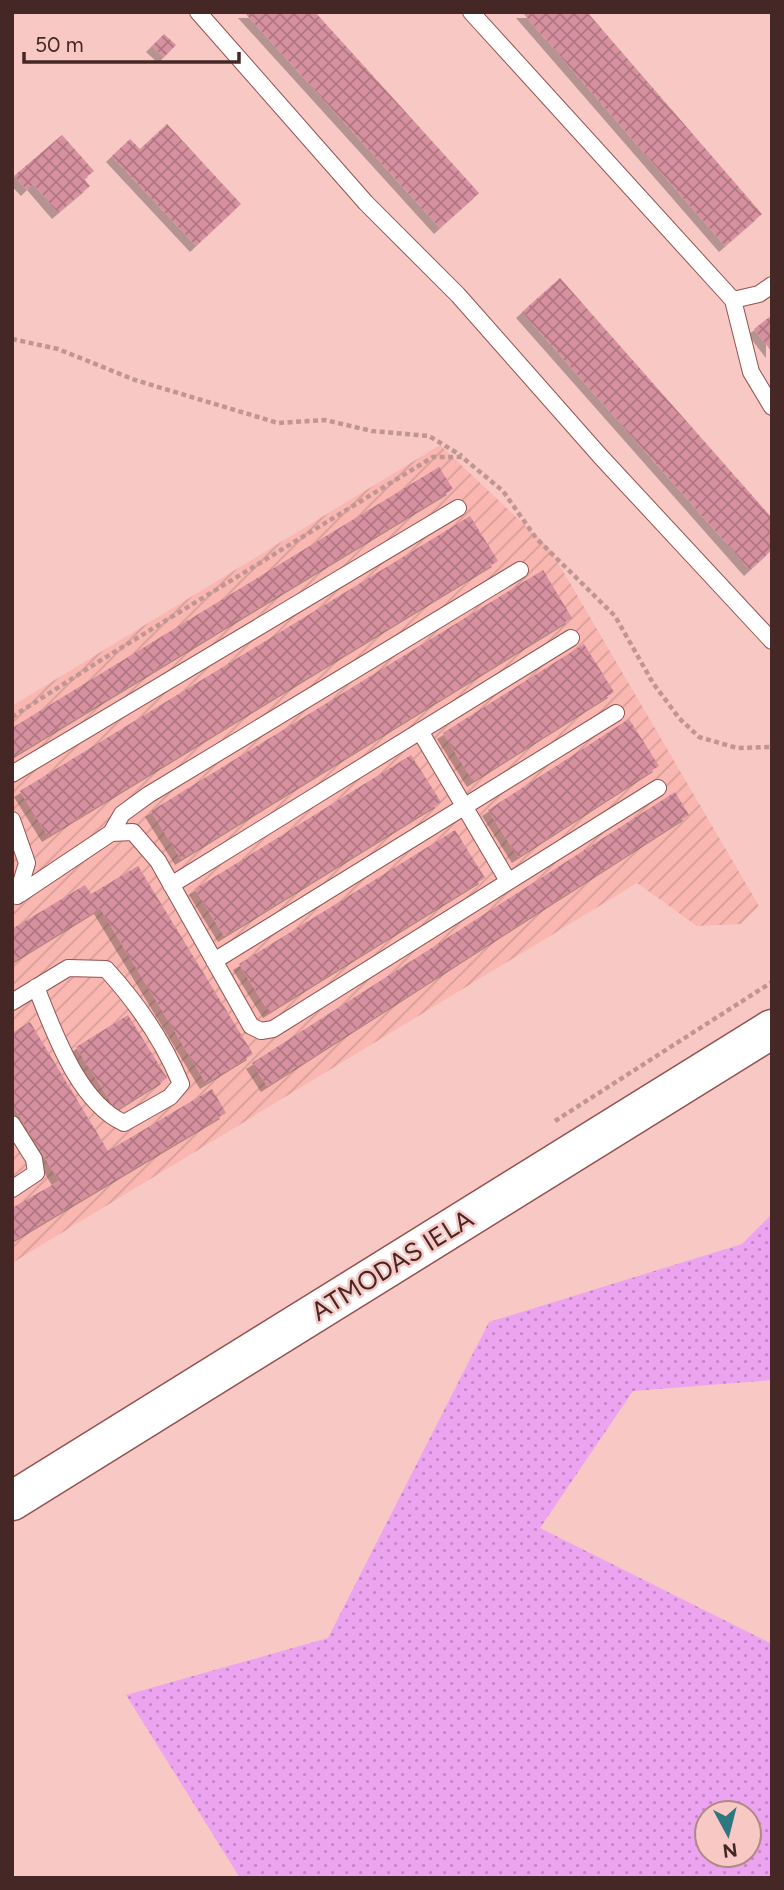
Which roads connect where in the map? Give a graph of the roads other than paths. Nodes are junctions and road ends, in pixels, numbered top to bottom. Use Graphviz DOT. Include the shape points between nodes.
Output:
graph roads {
  1 [pos="198,12"];
  2 [pos="471,12"];
  3 [pos="772,285"];
  4 [pos="733,300"];
  5 [pos="772,407"];
  6 [pos="458,508"];
  7 [pos="520,570"];
  8 [pos="571,638"];
  9 [pos="772,641"];
  10 [pos="616,713"];
  11 [pos="419,731"];
  12 [pos="12,774"];
  13 [pos="658,788"];
  14 [pos="464,807"];
  15 [pos="12,820"];
  16 [pos="111,833"];
  17 [pos="508,881"];
  18 [pos="172,885"];
  19 [pos="16,897"];
  20 [pos="214,961"];
  21 [pos="36,987"];
  22 [pos="12,1002"];
  23 [pos="772,1029"];
  24 [pos="12,1125"];
  25 [pos="12,1189"];
  26 [pos="12,1501"];
  1 -- 9 [label="lane" via="366,203 458,295"];
  2 -- 4 [label="lane"];
  3 -- 4 [label="lane" via="759,294"];
  4 -- 5 [label="lane" via="751,372"];
  6 -- 12 [label="lane"];
  7 -- 16 [label="lane" via="148,795 122,814"];
  8 -- 11 [label="lane"];
  10 -- 14 [label="lane"];
  11 -- 14 [label="lane"];
  11 -- 18 [label="lane"];
  13 -- 17 [label="lane"];
  14 -- 17 [label="lane"];
  14 -- 20 [label="lane"];
  15 -- 19 [label="lane" via="27,863"];
  16 -- 18 [label="lane" via="133,832 159,861"];
  16 -- 19 [label="lane"];
  17 -- 20 [label="lane" via="273,1029 261,1031 251,1026"];
  18 -- 20 [label="lane"];
  21 -- 21 [label="lane" via="68,968 106,969 135,1001 169,1054 181,1084 170,1097 124,1123 105,1114 71,1066"];
  21 -- 22 [label="lane"];
  23 -- 26 [label="main road, ATMODAS IELA"];
  24 -- 25 [label="lane" via="34,1158 36,1173"];
}
